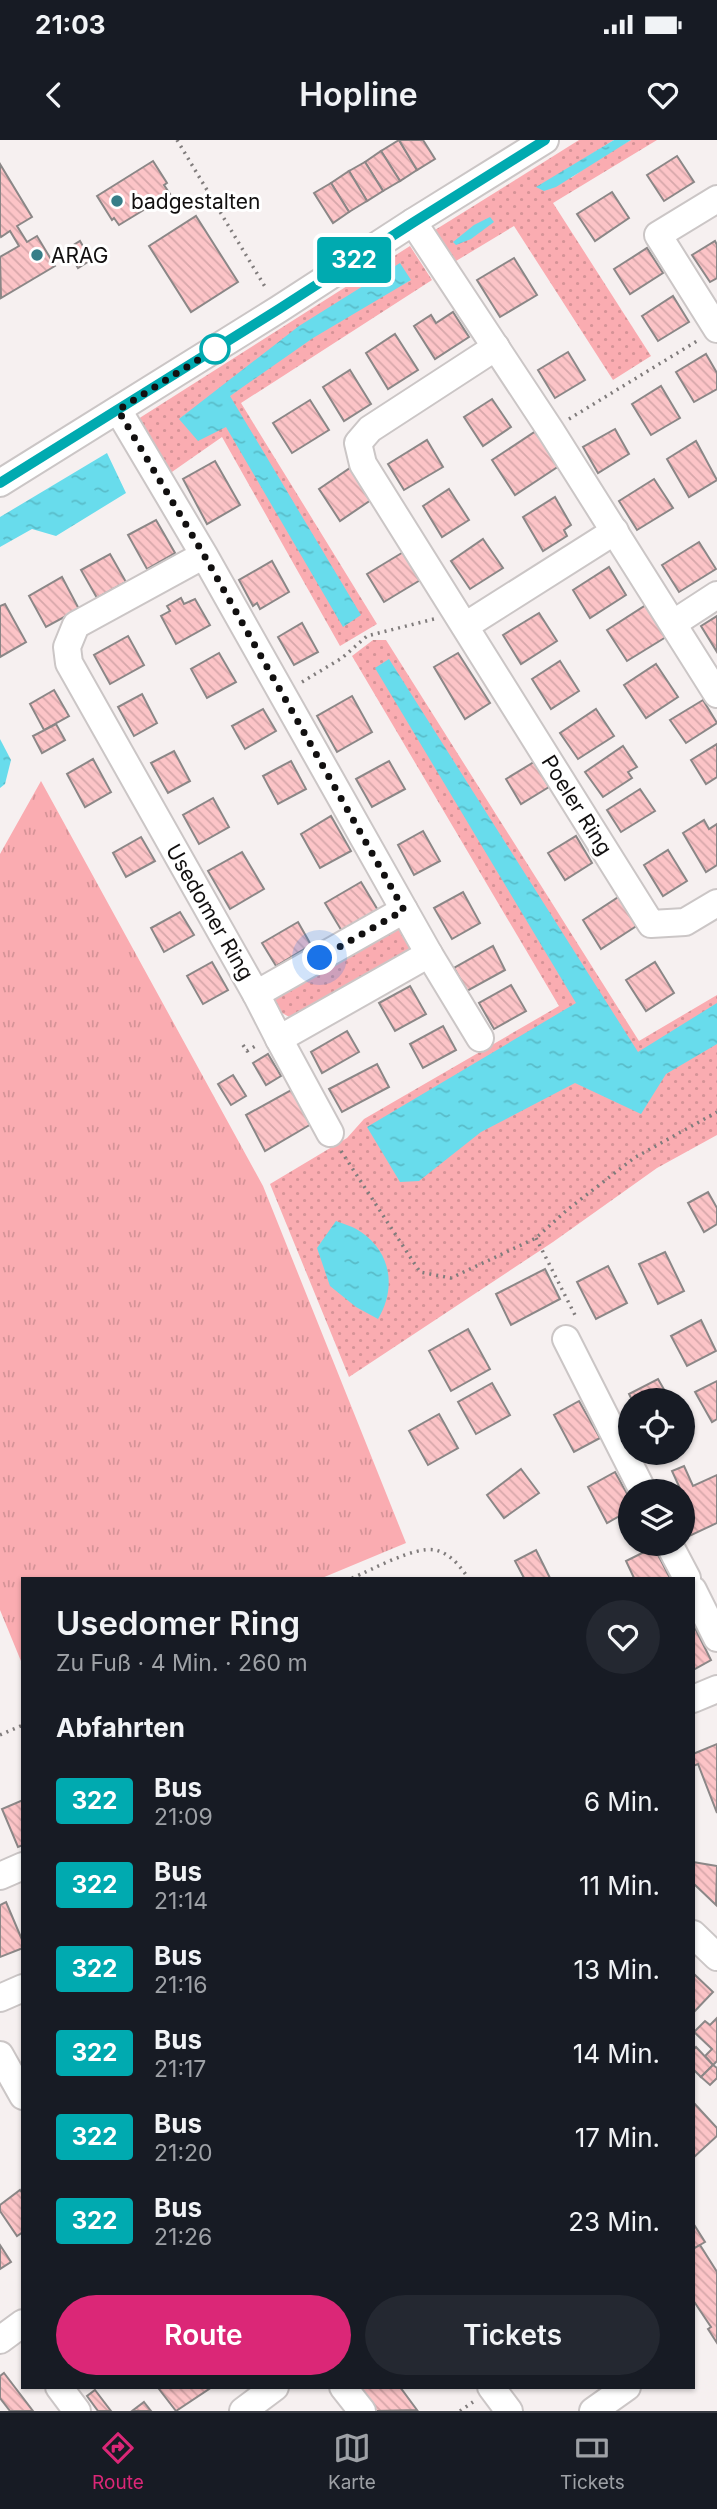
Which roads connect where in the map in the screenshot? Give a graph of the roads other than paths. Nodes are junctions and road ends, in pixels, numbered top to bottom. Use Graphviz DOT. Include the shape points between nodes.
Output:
graph roads {
  1 [pos="545,140"];
  2 [pos="717,199"];
  3 [pos="414,222"];
  4 [pos="717,329"];
  5 [pos="496,347"];
  6 [pos="118,410"];
  7 [pos="0,483"];
  8 [pos="615,531"];
  9 [pos="204,555"];
  10 [pos="717,596"];
  11 [pos="461,619"];
  12 [pos="674,623"];
  13 [pos="717,694"];
  14 [pos="717,903"];
  15 [pos="404,910"];
  16 [pos="429,954"];
  17 [pos="257,994"];
  18 [pos="279,1038"];
  19 [pos="480,1038"];
  20 [pos="330,1133"];
  21 [pos="566,1339"];
  22 [pos="637,1479"];
  23 [pos="676,1556"];
  24 [pos="686,1577"];
  25 [pos="695,1594"];
  26 [pos="717,1638"];
  27 [pos="717,1689"];
  28 [pos="695,1698"];
  29 [pos="21,1867"];
  30 [pos="0,1876"];
  31 [pos="695,1936"];
  32 [pos="717,1957"];
  33 [pos="21,1989"];
  34 [pos="0,1998"];
  35 [pos="0,2055"];
  36 [pos="21,2092"];
  37 [pos="60,2389"];
  38 [pos="272,2389"];
  39 [pos="345,2389"];
  40 [pos="492,2389"];
  41 [pos="624,2389"];
  42 [pos="77,2411"];
  43 [pos="243,2411"];
  44 [pos="362,2411"];
  45 [pos="509,2411"];
  46 [pos="593,2411"];
  1 -- 3 [label="street"];
  2 -- 4 [label="street" via="658,235"];
  3 -- 5 [label="street"];
  3 -- 6 [label="street"];
  5 -- 8 [label="street"];
  5 -- 11 [label="street, Poeler Ring" via="370,429 358,443 363,464"];
  6 -- 7 [label="street"];
  6 -- 9 [label="street"];
  8 -- 11 [label="street"];
  8 -- 12 [label="street"];
  9 -- 15 [label="street"];
  9 -- 17 [label="street, Usedomer Ring" via="76,625 67,647 69,663"];
  10 -- 12 [label="street"];
  11 -- 14 [label="street, Poeler Ring" via="651,924 685,922"];
  12 -- 13 [label="street"];
  15 -- 16 [label="street"];
  15 -- 17 [label="street, Usedomer Ring"];
  16 -- 18 [label="street"];
  16 -- 19 [label="street"];
  17 -- 18 [label="street, Usedomer Ring"];
  18 -- 20 [label="street, Usedomer Ring"];
  21 -- 22 [label="street"];
  23 -- 24 [label="street"];
  25 -- 26 [label="street"];
  27 -- 28 [label="street"];
  29 -- 30 [label="street"];
  31 -- 32 [label="street"];
  33 -- 34 [label="street"];
  35 -- 36 [label="street"];
  37 -- 42 [label="street"];
  38 -- 43 [label="street"];
  39 -- 44 [label="street"];
  40 -- 45 [label="street"];
  41 -- 46 [label="street"];
}
